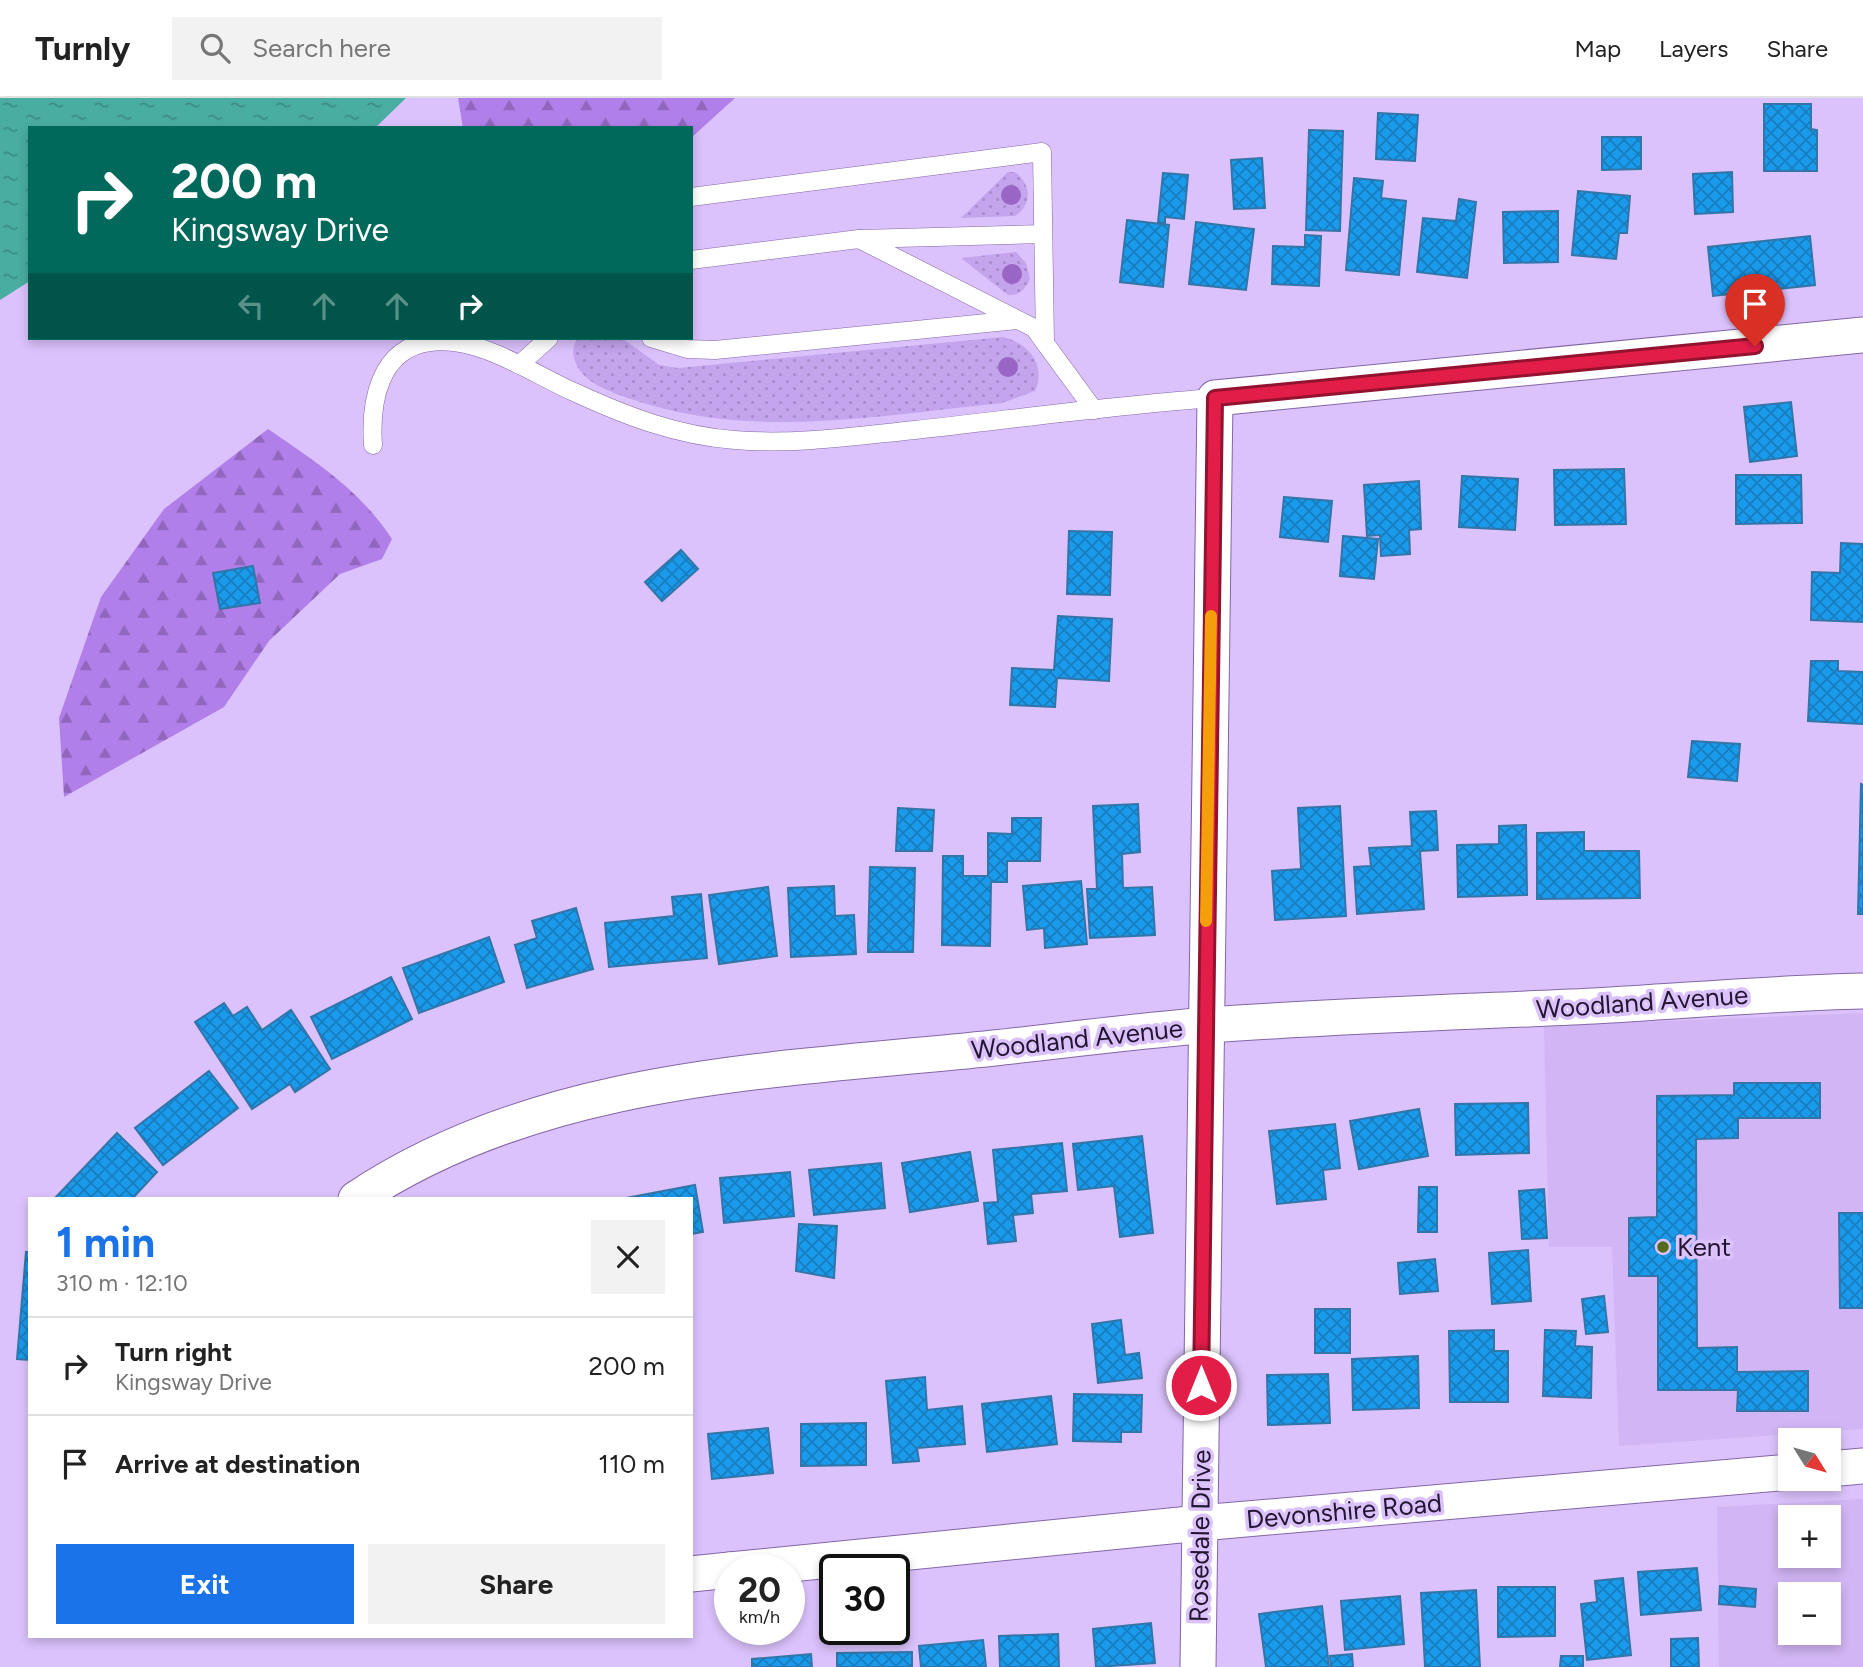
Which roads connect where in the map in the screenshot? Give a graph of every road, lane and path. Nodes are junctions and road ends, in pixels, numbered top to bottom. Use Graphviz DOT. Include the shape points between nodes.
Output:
graph roads {
  1 [pos="693,197"];
  2 [pos="1042,234"];
  3 [pos="859,239"];
  4 [pos="693,260"];
  5 [pos="1017,320"];
  6 [pos="1863,335"];
  7 [pos="547,340"];
  8 [pos="658,340"];
  9 [pos="402,343"];
  10 [pos="1045,343"];
  11 [pos="519,365"];
  12 [pos="1215,398"];
  13 [pos="1094,410"];
  14 [pos="373,445"];
  15 [pos="1863,991"];
  16 [pos="1208,1025"];
  17 [pos="359,1197"];
  18 [pos="1863,1466"];
  19 [pos="1841,1468"];
  20 [pos="1778,1473"];
  21 [pos="1200,1523"];
  22 [pos="805,1562"];
  23 [pos="714,1572"];
  24 [pos="693,1574"];
  25 [pos="1198,1667"];
  1 -- 2 [label="lane" via="1042,152"];
  2 -- 3 [label="lane"];
  2 -- 10 [label="lane"];
  3 -- 4 [label="lane"];
  3 -- 5 [label="lane"];
  5 -- 8 [label="lane" via="715,350 687,349"];
  5 -- 10 [label="lane" via="1034,328"];
  6 -- 12 [label="street"];
  7 -- 11 [label="lane"];
  9 -- 11 [label="lane" via="451,343"];
  9 -- 14 [label="lane" via="377,390 371,415"];
  10 -- 13 [label="lane"];
  11 -- 13 [label="lane" via="644,422 736,440 827,439"];
  12 -- 13 [label="lane"];
  12 -- 16 [label="street, Rosedale Drive" via="1205,972"];
  15 -- 16 [label="street, Woodland Avenue"];
  16 -- 17 [label="street, Woodland Avenue" via="699,1079 627,1092 568,1105 485,1135 409,1168"];
  16 -- 21 [label="street, Rosedale Drive"];
  18 -- 19 [label="street"];
  20 -- 21 [label="street, Devonshire Road"];
  21 -- 22 [label="street, Devonshire Road"];
  21 -- 25 [label="street, Rosedale Drive"];
  23 -- 24 [label="street, Devonshire Road"];
}
